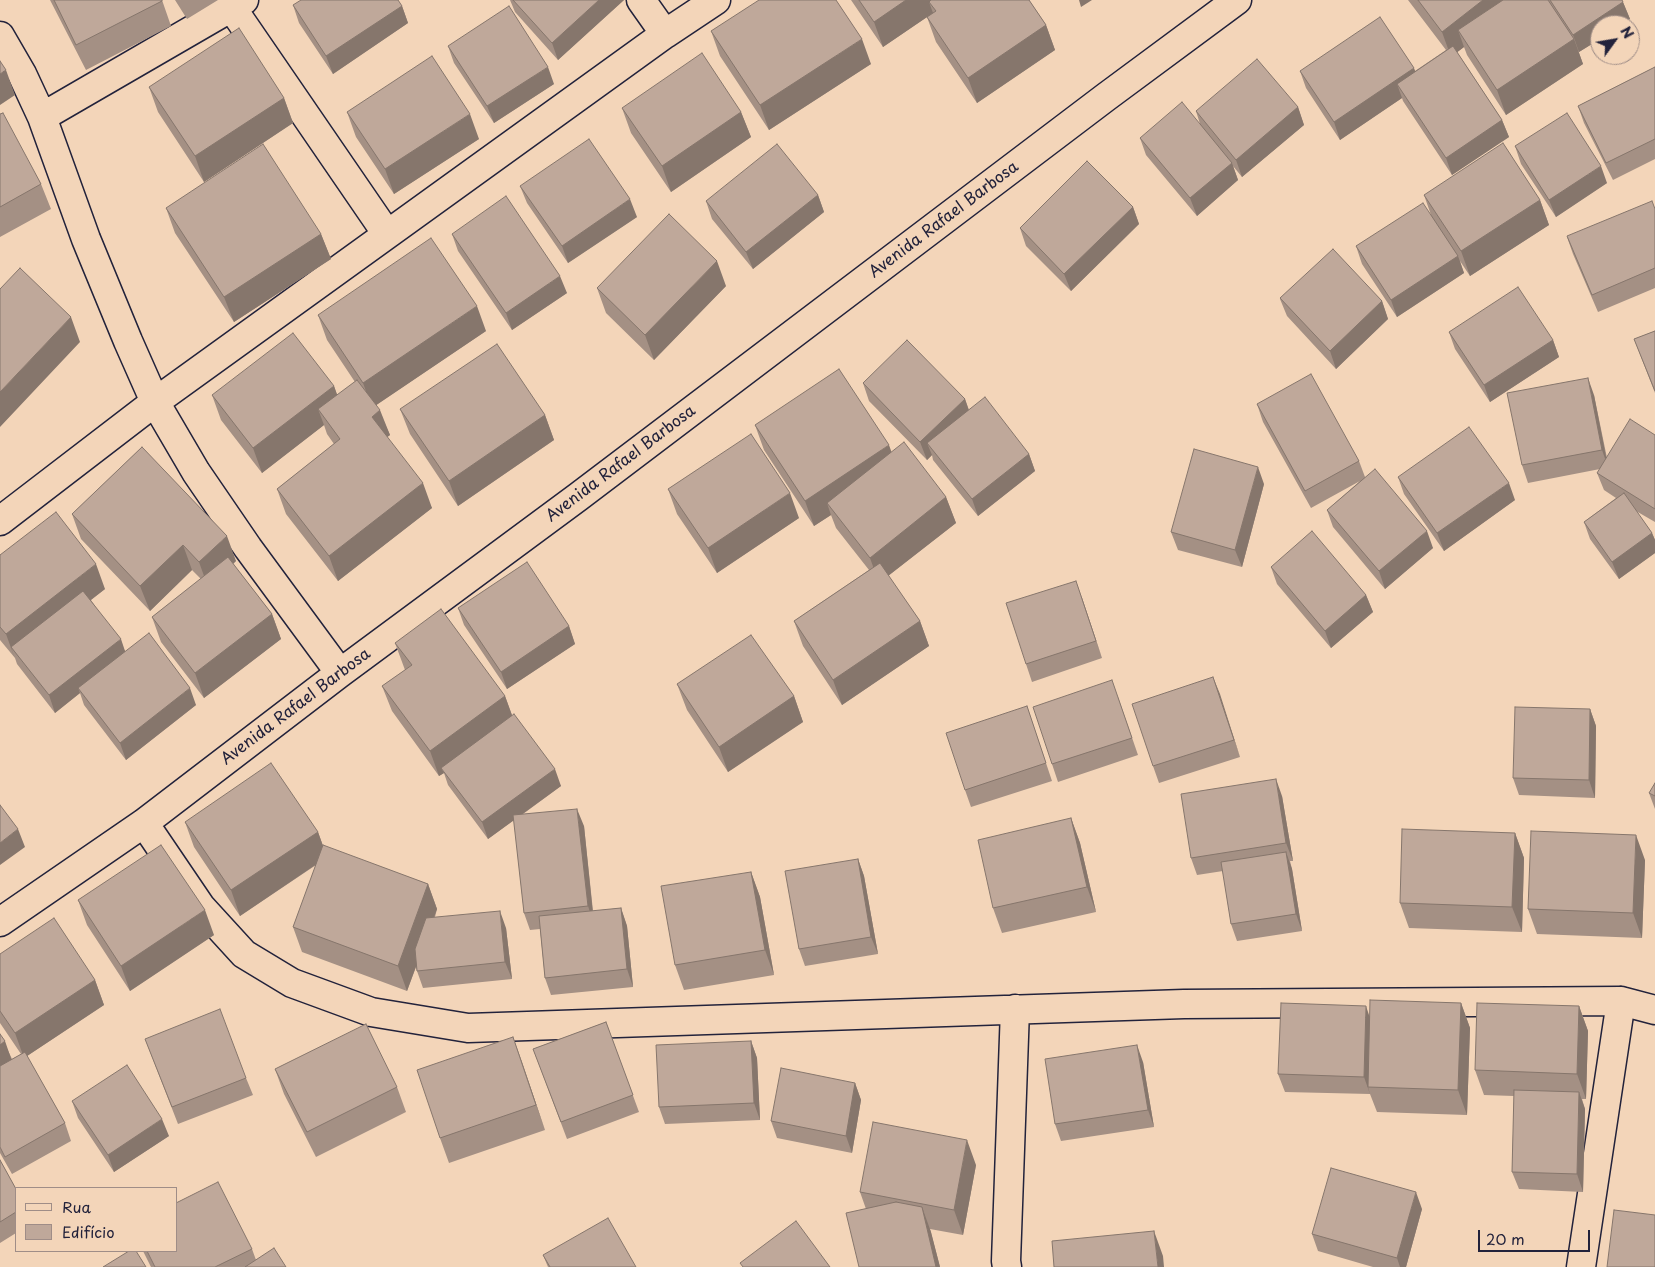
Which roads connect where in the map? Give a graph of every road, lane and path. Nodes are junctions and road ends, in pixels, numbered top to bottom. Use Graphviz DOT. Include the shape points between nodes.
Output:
graph roads {
  1 [pos="641,0"];
  2 [pos="716,0"];
  3 [pos="1237,0"];
  4 [pos="238,4"];
  5 [pos="665,34"];
  6 [pos="0,36"];
  7 [pos="42,117"];
  8 [pos="387,234"];
  9 [pos="155,402"];
  10 [pos="0,522"];
  11 [pos="340,674"];
  12 [pos="144,822"];
  13 [pos="0,922"];
  14 [pos="1621,1001"];
  15 [pos="1015,1010"];
  16 [pos="1655,1010"];
  17 [pos="1007,1267"];
  18 [pos="1581,1267"];
  1 -- 5 [label="street"];
  2 -- 5 [label="street"];
  3 -- 11 [label="street, Avenida Rafael Barbosa"];
  4 -- 7 [label="street"];
  4 -- 8 [label="street"];
  5 -- 8 [label="street"];
  6 -- 7 [label="street"];
  7 -- 9 [label="street" via="86,239"];
  8 -- 9 [label="street"];
  9 -- 10 [label="street"];
  9 -- 11 [label="street" via="196,472"];
  11 -- 12 [label="street, Avenida Rafael Barbosa"];
  12 -- 13 [label="street, Avenida Rafael Barbosa"];
  12 -- 15 [label="street" via="201,907 244,954 292,983 371,1012 468,1028"];
  14 -- 15 [label="street" via="1184,1004"];
  14 -- 16 [label="street"];
  14 -- 18 [label="street"];
  15 -- 17 [label="street"];
}
